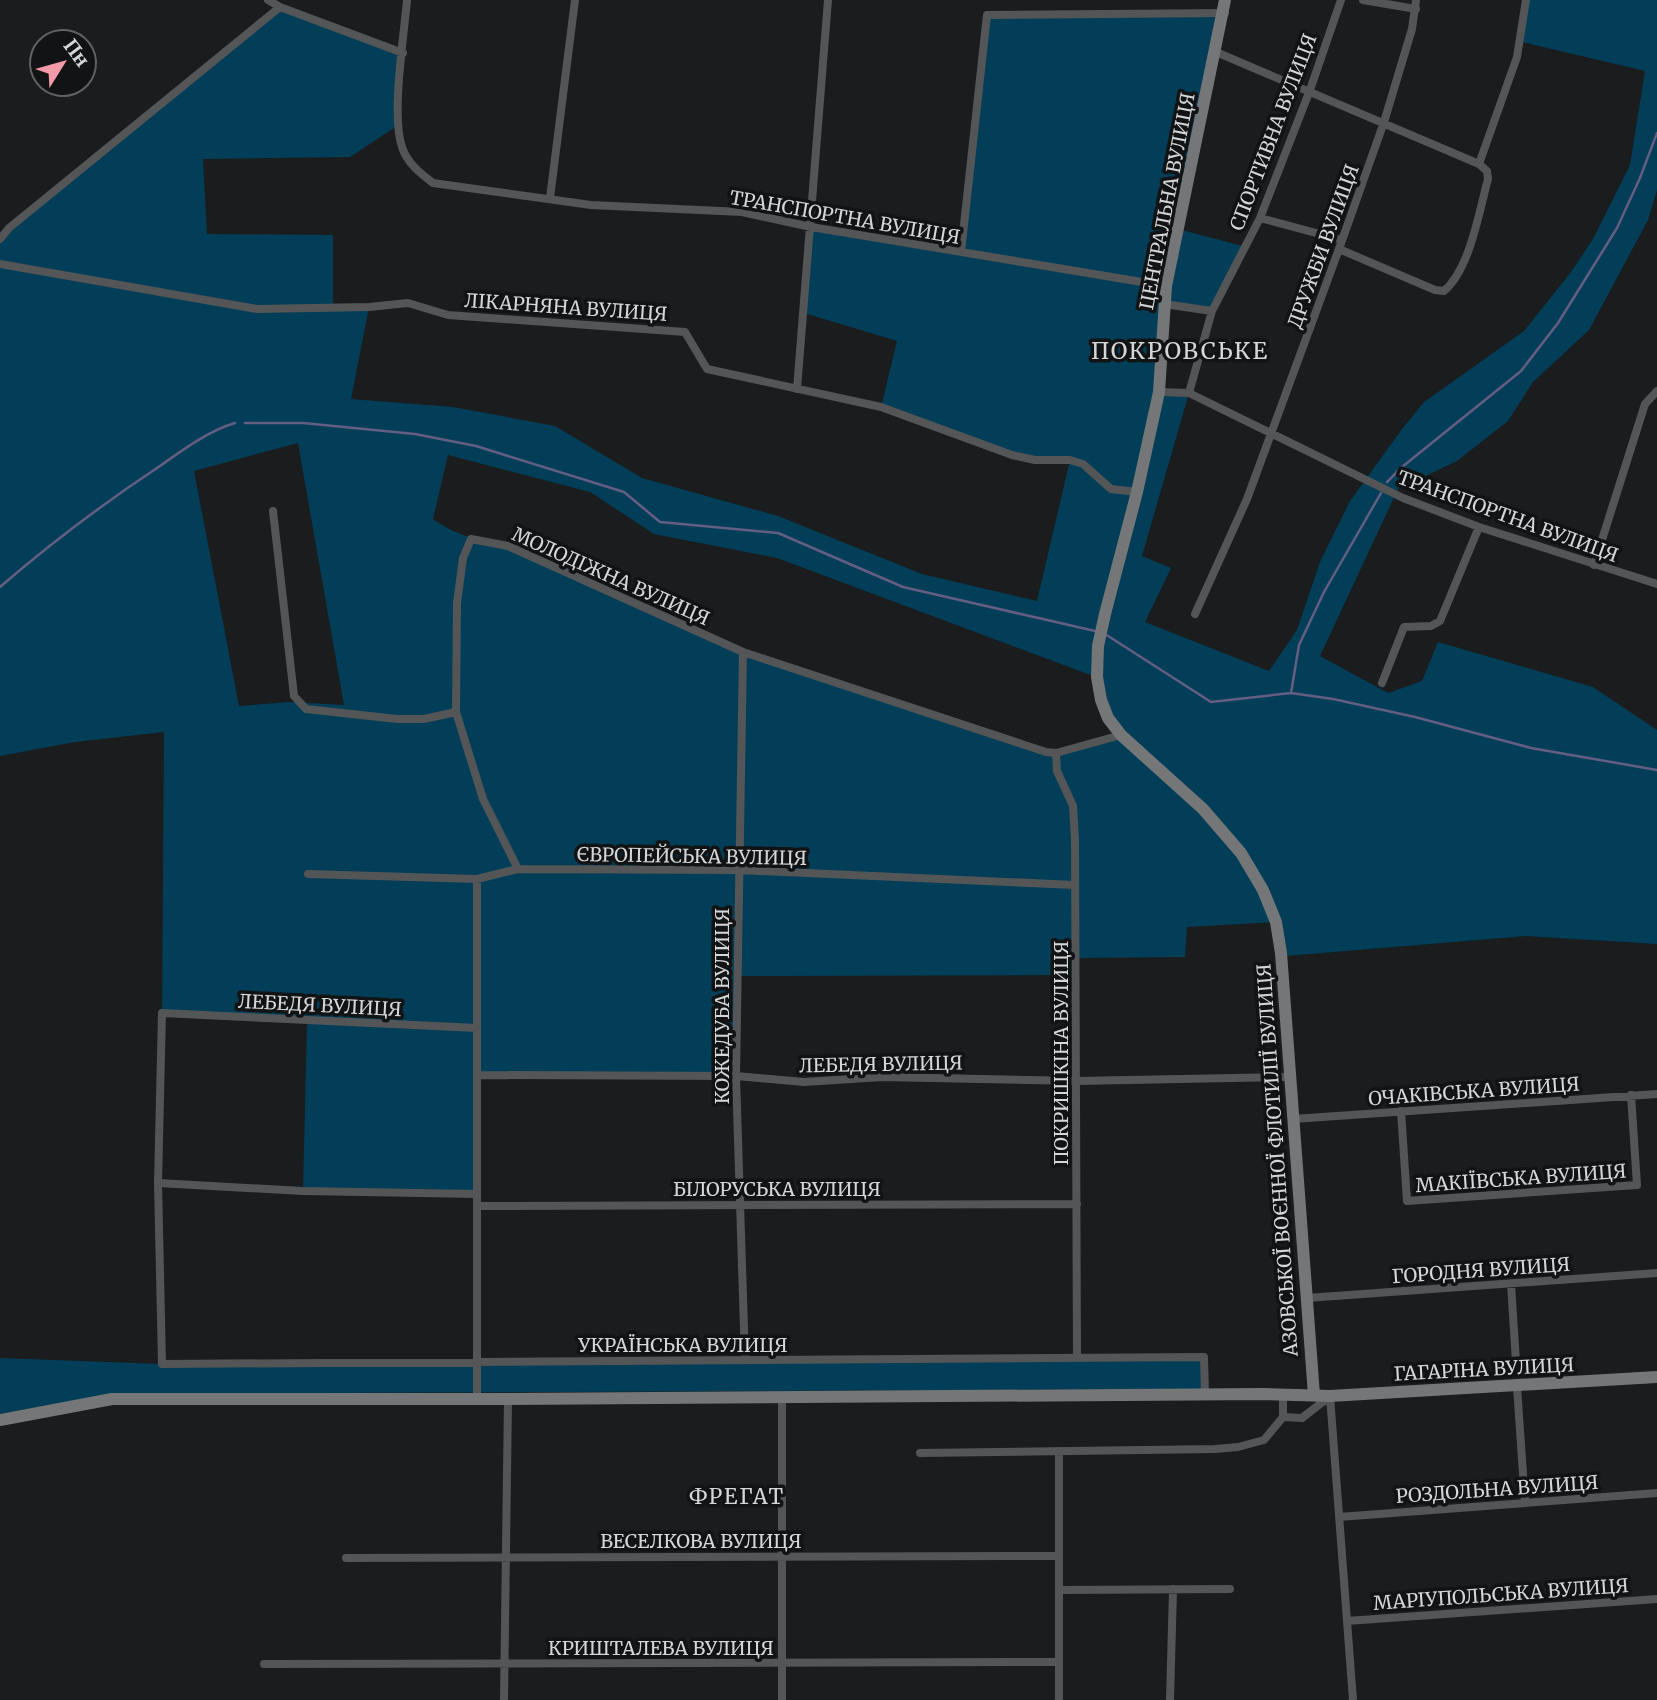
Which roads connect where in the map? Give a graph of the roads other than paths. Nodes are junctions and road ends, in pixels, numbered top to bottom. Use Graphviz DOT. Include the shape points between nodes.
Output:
graph roads {
  1 [pos="268,0"];
  2 [pos="407,0"];
  3 [pos="575,0"];
  4 [pos="828,0"];
  5 [pos="1341,0"];
  6 [pos="1363,0"];
  7 [pos="1526,0"];
  8 [pos="1416,4"];
  9 [pos="1225,6"];
  10 [pos="280,7"];
  11 [pos="1216,52"];
  12 [pos="403,53"];
  13 [pos="1310,90"];
  14 [pos="1384,122"];
  15 [pos="1479,164"];
  16 [pos="550,198"];
  17 [pos="1260,218"];
  18 [pos="811,227"];
  19 [pos="0,239"];
  20 [pos="1341,244"];
  21 [pos="961,252"];
  22 [pos="0,264"];
  23 [pos="1167,286"];
  24 [pos="1164,304"];
  25 [pos="1212,311"];
  26 [pos="797,389"];
  27 [pos="1657,391"];
  28 [pos="1159,392"];
  29 [pos="1189,393"];
  30 [pos="1270,433"];
  31 [pos="1137,492"];
  32 [pos="273,511"];
  33 [pos="1479,527"];
  34 [pos="1594,565"];
  35 [pos="1657,584"];
  36 [pos="1195,614"];
  37 [pos="743,652"];
  38 [pos="1382,683"];
  39 [pos="456,712"];
  40 [pos="1121,735"];
  41 [pos="1056,753"];
  42 [pos="518,869"];
  43 [pos="738,870"];
  44 [pos="308,874"];
  45 [pos="477,879"];
  46 [pos="1075,885"];
  47 [pos="477,1028"];
  48 [pos="477,1075"];
  49 [pos="736,1076"];
  50 [pos="1288,1078"];
  51 [pos="1076,1080"];
  52 [pos="1657,1094"];
  53 [pos="1631,1096"];
  54 [pos="1401,1111"];
  55 [pos="1293,1119"];
  56 [pos="158,1183"];
  57 [pos="477,1194"];
  58 [pos="1077,1204"];
  59 [pos="740,1205"];
  60 [pos="477,1206"];
  61 [pos="1657,1273"];
  62 [pos="1511,1283"];
  63 [pos="1307,1298"];
  64 [pos="1077,1357"];
  65 [pos="745,1360"];
  66 [pos="477,1362"];
  67 [pos="1516,1362"];
  68 [pos="1657,1377"];
  69 [pos="1517,1387"];
  70 [pos="1205,1394"];
  71 [pos="1283,1395"];
  72 [pos="1314,1395"];
  73 [pos="1330,1396"];
  74 [pos="782,1398"];
  75 [pos="477,1399"];
  76 [pos="508,1399"];
  77 [pos="1283,1417"];
  78 [pos="0,1420"];
  79 [pos="1059,1451"];
  80 [pos="920,1453"];
  81 [pos="1657,1493"];
  82 [pos="1525,1503"];
  83 [pos="1339,1517"];
  84 [pos="1057,1556"];
  85 [pos="782,1557"];
  86 [pos="346,1558"];
  87 [pos="506,1558"];
  88 [pos="1173,1589"];
  89 [pos="1230,1589"];
  90 [pos="1059,1590"];
  91 [pos="1657,1599"];
  92 [pos="1347,1621"];
  93 [pos="1059,1662"];
  94 [pos="782,1663"];
  95 [pos="264,1664"];
  96 [pos="505,1664"];
  97 [pos="504,1700"];
  98 [pos="782,1700"];
  99 [pos="1059,1700"];
  100 [pos="1170,1700"];
  101 [pos="1353,1700"];
  1 -- 10 [label="street"];
  2 -- 12 [label="street"];
  3 -- 16 [label="street"];
  4 -- 18 [label="street"];
  5 -- 13 [label="street, СПОРТИВНА ВУЛИЦЯ"];
  6 -- 8 [label="street"];
  7 -- 15 [label="street" via="1517,57"];
  8 -- 14 [label="street, ДРУЖБИ ВУЛИЦЯ"];
  9 -- 11 [label="street, ЦЕНТРАЛЬНА ВУЛИЦЯ"];
  9 -- 21 [label="street" via="987,15"];
  10 -- 12 [label="street"];
  10 -- 19 [label="street"];
  11 -- 13 [label="street"];
  11 -- 23 [label="street, ЦЕНТРАЛЬНА ВУЛИЦЯ"];
  12 -- 16 [label="street, ТРАНСПОРТНА ВУЛИЦЯ" via="397,126 402,149 416,170 433,183"];
  13 -- 14 [label="street"];
  13 -- 17 [label="street, СПОРТИВНА ВУЛИЦЯ"];
  14 -- 15 [label="street"];
  14 -- 20 [label="street, ДРУЖБИ ВУЛИЦЯ"];
  15 -- 20 [label="street" via="1488,179 1459,274 1444,291"];
  16 -- 18 [label="street, ТРАНСПОРТНА ВУЛИЦЯ" via="591,205 742,212"];
  17 -- 20 [label="street"];
  17 -- 25 [label="street, СПОРТИВНА ВУЛИЦЯ"];
  18 -- 21 [label="street, ТРАНСПОРТНА ВУЛИЦЯ"];
  18 -- 26 [label="street"];
  20 -- 30 [label="street, ДРУЖБИ ВУЛИЦЯ"];
  21 -- 23 [label="street, ТРАНСПОРТНА ВУЛИЦЯ"];
  22 -- 26 [label="street, ЛІКАРНЯНА ВУЛИЦЯ" via="257,309 408,303 448,315 685,332 707,369"];
  23 -- 24 [label="street, ЦЕНТРАЛЬНА ВУЛИЦЯ"];
  24 -- 25 [label="street"];
  24 -- 28 [label="street, ЦЕНТРАЛЬНА ВУЛИЦЯ"];
  25 -- 29 [label="street, СПОРТИВНА ВУЛИЦЯ"];
  26 -- 31 [label="street, ЛІКАРНЯНА ВУЛИЦЯ" via="881,407 1012,455 1070,460 1083,464 1111,489"];
  27 -- 34 [label="street" via="1645,404"];
  28 -- 29 [label="street, ТРАНСПОРТНА ВУЛИЦЯ"];
  28 -- 31 [label="street, ЦЕНТРАЛЬНА ВУЛИЦЯ"];
  29 -- 30 [label="street, ТРАНСПОРТНА ВУЛИЦЯ"];
  30 -- 33 [label="street, ТРАНСПОРТНА ВУЛИЦЯ" via="1403,498"];
  30 -- 36 [label="street, ДРУЖБИ ВУЛИЦЯ" via="1247,499"];
  31 -- 40 [label="street, ЦЕНТРАЛЬНА ВУЛИЦЯ" via="1098,646 1101,700"];
  32 -- 39 [label="street" via="294,696 306,709 397,719"];
  33 -- 34 [label="street, ТРАНСПОРТНА ВУЛИЦЯ"];
  33 -- 38 [label="street" via="1440,621 1404,627"];
  34 -- 35 [label="street, ТРАНСПОРТНА ВУЛИЦЯ"];
  37 -- 39 [label="street, МОЛОДІЖНА ВУЛИЦЯ" via="508,546 471,539 463,558 457,603"];
  37 -- 41 [label="street, МОЛОДІЖНА ВУЛИЦЯ"];
  37 -- 43 [label="street, КОЖЕДУБА ВУЛИЦЯ"];
  39 -- 42 [label="street" via="483,799"];
  40 -- 41 [label="street"];
  40 -- 50 [label="street, АЗОВСЬКОЇ ВОЄННОЇ ФЛОТИЛІЇ ВУЛИЦЯ" via="1203,809 1241,853 1264,890 1281,953"];
  41 -- 46 [label="street, ПОКРИШКІНА ВУЛИЦЯ" via="1057,771 1073,806"];
  42 -- 43 [label="street, ЄВРОПЕЙСЬКА ВУЛИЦЯ"];
  42 -- 45 [label="street, ЄВРОПЕЙСЬКА ВУЛИЦЯ"];
  43 -- 46 [label="street, ЄВРОПЕЙСЬКА ВУЛИЦЯ"];
  43 -- 49 [label="street, КОЖЕДУБА ВУЛИЦЯ"];
  44 -- 45 [label="street, ЄВРОПЕЙСЬКА ВУЛИЦЯ"];
  45 -- 47 [label="street"];
  46 -- 51 [label="street, ПОКРИШКІНА ВУЛИЦЯ"];
  47 -- 48 [label="street"];
  47 -- 56 [label="street, ЛЕБЕДЯ ВУЛИЦЯ" via="162,1013"];
  48 -- 49 [label="street, ЛЕБЕДЯ ВУЛИЦЯ"];
  48 -- 57 [label="street"];
  49 -- 51 [label="street, ЛЕБЕДЯ ВУЛИЦЯ" via="804,1082 882,1077"];
  49 -- 59 [label="street, КОЖЕДУБА ВУЛИЦЯ"];
  50 -- 51 [label="street, ЛЕБЕДЯ ВУЛИЦЯ"];
  50 -- 55 [label="street, АЗОВСЬКОЇ ВОЄННОЇ ФЛОТИЛІЇ ВУЛИЦЯ"];
  51 -- 58 [label="street, ПОКРИШКІНА ВУЛИЦЯ"];
  52 -- 53 [label="street, ОЧАКІВСЬКА ВУЛИЦЯ"];
  53 -- 54 [label="street, ОЧАКІВСЬКА ВУЛИЦЯ"];
  53 -- 54 [label="street, МАКІЇВСЬКА ВУЛИЦЯ" via="1637,1185 1502,1195 1407,1201"];
  54 -- 55 [label="street, ОЧАКІВСЬКА ВУЛИЦЯ"];
  55 -- 63 [label="street, АЗОВСЬКОЇ ВОЄННОЇ ФЛОТИЛІЇ ВУЛИЦЯ"];
  56 -- 57 [label="street"];
  56 -- 66 [label="street, УКРАЇНСЬКА ВУЛИЦЯ" via="162,1364"];
  57 -- 60 [label="street"];
  58 -- 59 [label="street, БІЛОРУСЬКА ВУЛИЦЯ"];
  58 -- 64 [label="street, ПОКРИШКІНА ВУЛИЦЯ"];
  59 -- 60 [label="street, БІЛОРУСЬКА ВУЛИЦЯ"];
  59 -- 65 [label="street, КОЖЕДУБА ВУЛИЦЯ"];
  60 -- 66 [label="street"];
  61 -- 62 [label="street, ГОРОДНЯ ВУЛИЦЯ"];
  62 -- 63 [label="street, ГОРОДНЯ ВУЛИЦЯ"];
  62 -- 67 [label="street"];
  63 -- 72 [label="street, АЗОВСЬКОЇ ВОЄННОЇ ФЛОТИЛІЇ ВУЛИЦЯ"];
  64 -- 65 [label="street, УКРАЇНСЬКА ВУЛИЦЯ"];
  64 -- 70 [label="street, УКРАЇНСЬКА ВУЛИЦЯ" via="1205,1357"];
  65 -- 66 [label="street, УКРАЇНСЬКА ВУЛИЦЯ"];
  66 -- 75 [label="street"];
  68 -- 69 [label="street, ГАГАРІНА ВУЛИЦЯ"];
  69 -- 73 [label="street, ГАГАРІНА ВУЛИЦЯ"];
  69 -- 82 [label="street"];
  70 -- 71 [label="street, ГАГАРІНА ВУЛИЦЯ"];
  70 -- 74 [label="street, ГАГАРІНА ВУЛИЦЯ"];
  71 -- 72 [label="street, ГАГАРІНА ВУЛИЦЯ"];
  71 -- 77 [label="street"];
  72 -- 73 [label="street, ГАГАРІНА ВУЛИЦЯ"];
  73 -- 77 [label="street" via="1301,1418"];
  73 -- 83 [label="street"];
  74 -- 76 [label="street, ГАГАРІНА ВУЛИЦЯ"];
  74 -- 85 [label="street"];
  75 -- 76 [label="street, ГАГАРІНА ВУЛИЦЯ"];
  75 -- 78 [label="street, ГАГАРІНА ВУЛИЦЯ" via="112,1399"];
  76 -- 87 [label="street"];
  77 -- 79 [label="street" via="1264,1440 1238,1447"];
  79 -- 80 [label="street"];
  79 -- 90 [label="street"];
  81 -- 82 [label="street, РОЗДОЛЬНА ВУЛИЦЯ"];
  82 -- 83 [label="street, РОЗДОЛЬНА ВУЛИЦЯ"];
  83 -- 92 [label="street"];
  84 -- 85 [label="street, ВЕСЕЛКОВА ВУЛИЦЯ"];
  85 -- 87 [label="street, ВЕСЕЛКОВА ВУЛИЦЯ"];
  85 -- 94 [label="street"];
  86 -- 87 [label="street, ВЕСЕЛКОВА ВУЛИЦЯ"];
  87 -- 96 [label="street"];
  88 -- 89 [label="street"];
  88 -- 90 [label="street"];
  88 -- 100 [label="street"];
  90 -- 93 [label="street"];
  91 -- 92 [label="street, МАРІУПОЛЬСЬКА ВУЛИЦЯ"];
  92 -- 101 [label="street"];
  93 -- 94 [label="street, КРИШТАЛЕВА ВУЛИЦЯ"];
  93 -- 99 [label="street"];
  94 -- 96 [label="street, КРИШТАЛЕВА ВУЛИЦЯ"];
  94 -- 98 [label="street"];
  95 -- 96 [label="street, КРИШТАЛЕВА ВУЛИЦЯ"];
  96 -- 97 [label="street"];
}
